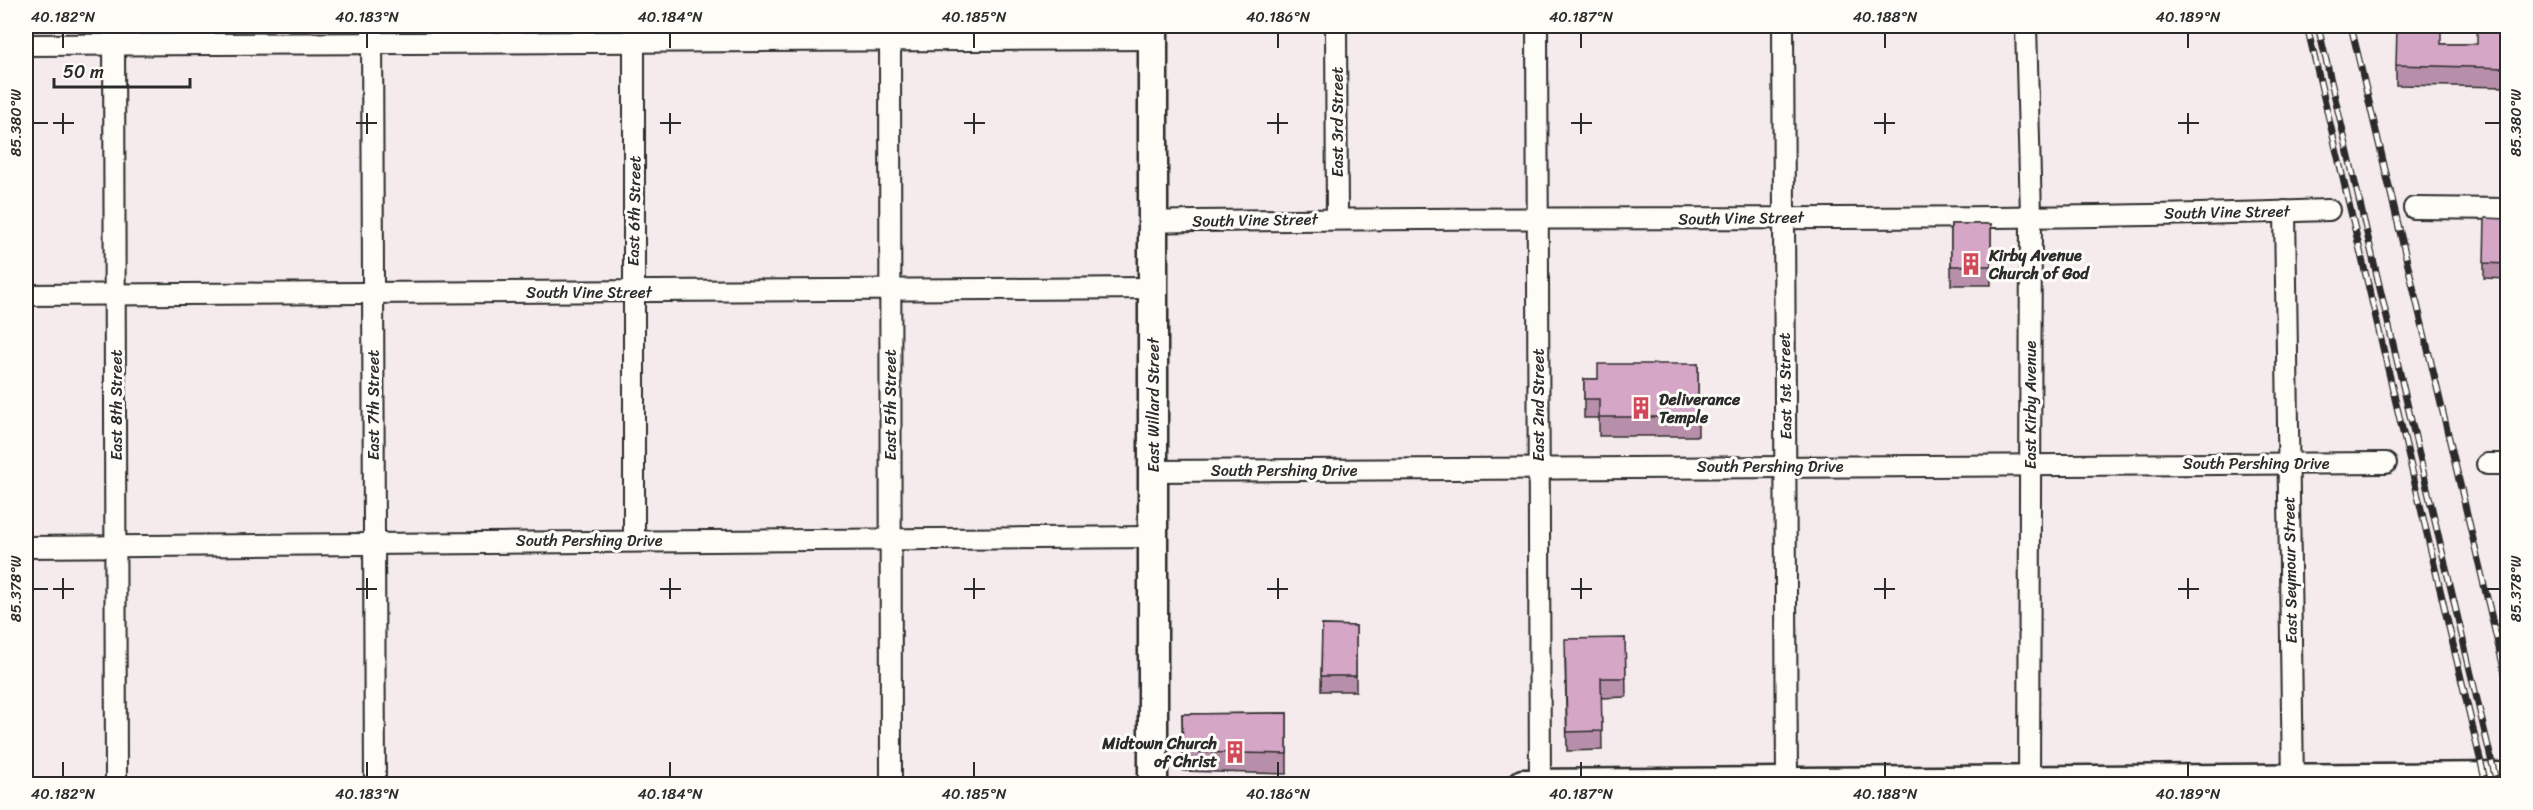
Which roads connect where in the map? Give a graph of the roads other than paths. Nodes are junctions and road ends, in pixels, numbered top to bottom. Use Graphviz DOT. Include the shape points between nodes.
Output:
graph roads {
  1 [pos="1336,26"];
  2 [pos="1537,26"];
  3 [pos="1783,26"];
  4 [pos="2026,26"];
  5 [pos="1153,32"];
  6 [pos="634,33"];
  7 [pos="890,33"];
  8 [pos="114,35"];
  9 [pos="372,35"];
  10 [pos="26,45"];
  11 [pos="2414,208"];
  12 [pos="2508,209"];
  13 [pos="2329,210"];
  14 [pos="2285,212"];
  15 [pos="2031,215"];
  16 [pos="1783,217"];
  17 [pos="1337,218"];
  18 [pos="1537,220"];
  19 [pos="1152,222"];
  20 [pos="890,288"];
  21 [pos="1152,288"];
  22 [pos="633,291"];
  23 [pos="373,293"];
  24 [pos="116,294"];
  25 [pos="26,295"];
  26 [pos="2288,462"];
  27 [pos="2386,463"];
  28 [pos="2030,464"];
  29 [pos="2487,464"];
  30 [pos="2508,464"];
  31 [pos="1786,466"];
  32 [pos="1539,468"];
  33 [pos="1153,471"];
  34 [pos="1153,537"];
  35 [pos="891,539"];
  36 [pos="634,540"];
  37 [pos="374,543"];
  38 [pos="26,547"];
  39 [pos="117,547"];
  40 [pos="2508,777"];
  41 [pos="2293,781"];
  42 [pos="2029,783"];
  43 [pos="116,784"];
  44 [pos="375,784"];
  45 [pos="891,784"];
  46 [pos="1153,784"];
  47 [pos="1523,784"];
  48 [pos="1539,784"];
  49 [pos="1769,784"];
  1 -- 17 [label="street, East 3rd Street"];
  2 -- 18 [label="street, East 2nd Street"];
  3 -- 16 [label="street, East 1st Street"];
  4 -- 15 [label="street, East Kirby Avenue"];
  5 -- 7 [label="street"];
  5 -- 19 [label="street, East Willard Street"];
  6 -- 7 [label="street"];
  6 -- 9 [label="street"];
  6 -- 22 [label="street, East 6th Street"];
  7 -- 20 [label="street, East 5th Street"];
  8 -- 9 [label="street"];
  8 -- 10 [label="street"];
  8 -- 24 [label="street, East 8th Street"];
  9 -- 23 [label="street, East 7th Street"];
  11 -- 12 [label="street"];
  13 -- 14 [label="street, South Vine Street"];
  14 -- 15 [label="street, South Vine Street"];
  14 -- 26 [label="street, East Seymour Street"];
  15 -- 16 [label="street, South Vine Street"];
  15 -- 28 [label="street, East Kirby Avenue"];
  16 -- 18 [label="street, South Vine Street"];
  16 -- 31 [label="street, East 1st Street"];
  17 -- 18 [label="street, South Vine Street"];
  17 -- 19 [label="street, South Vine Street"];
  18 -- 32 [label="street, East 2nd Street"];
  19 -- 21 [label="street, East Willard Street"];
  20 -- 21 [label="street, South Vine Street"];
  20 -- 22 [label="street, South Vine Street"];
  20 -- 35 [label="street, East 5th Street"];
  21 -- 33 [label="street, East Willard Street"];
  22 -- 23 [label="street, South Vine Street"];
  22 -- 36 [label="street, East 6th Street"];
  23 -- 24 [label="street, South Vine Street"];
  23 -- 37 [label="street, East 7th Street"];
  24 -- 25 [label="street, South Vine Street"];
  24 -- 39 [label="street, East 8th Street"];
  26 -- 27 [label="street, South Pershing Drive"];
  26 -- 28 [label="street, South Pershing Drive"];
  26 -- 41 [label="street, East Seymour Street"];
  28 -- 31 [label="street, South Pershing Drive"];
  28 -- 42 [label="street, East Kirby Avenue"];
  29 -- 30 [label="street"];
  31 -- 32 [label="street, South Pershing Drive"];
  31 -- 49 [label="street, East 1st Street"];
  32 -- 33 [label="street, South Pershing Drive"];
  32 -- 48 [label="street, East 2nd Street"];
  33 -- 34 [label="street, East Willard Street"];
  34 -- 35 [label="street, South Pershing Drive"];
  34 -- 46 [label="street, East Willard Street"];
  35 -- 36 [label="street, South Pershing Drive"];
  35 -- 45 [label="street, East 5th Street"];
  36 -- 37 [label="street, South Pershing Drive"];
  37 -- 39 [label="street, South Pershing Drive"];
  37 -- 44 [label="street, East 7th Street"];
  38 -- 39 [label="street, South Pershing Drive"];
  39 -- 43 [label="street, East 8th Street"];
  40 -- 41 [label="street"];
  41 -- 42 [label="street"];
  42 -- 49 [label="street"];
  47 -- 48 [label="street"];
  48 -- 49 [label="street"];
}
